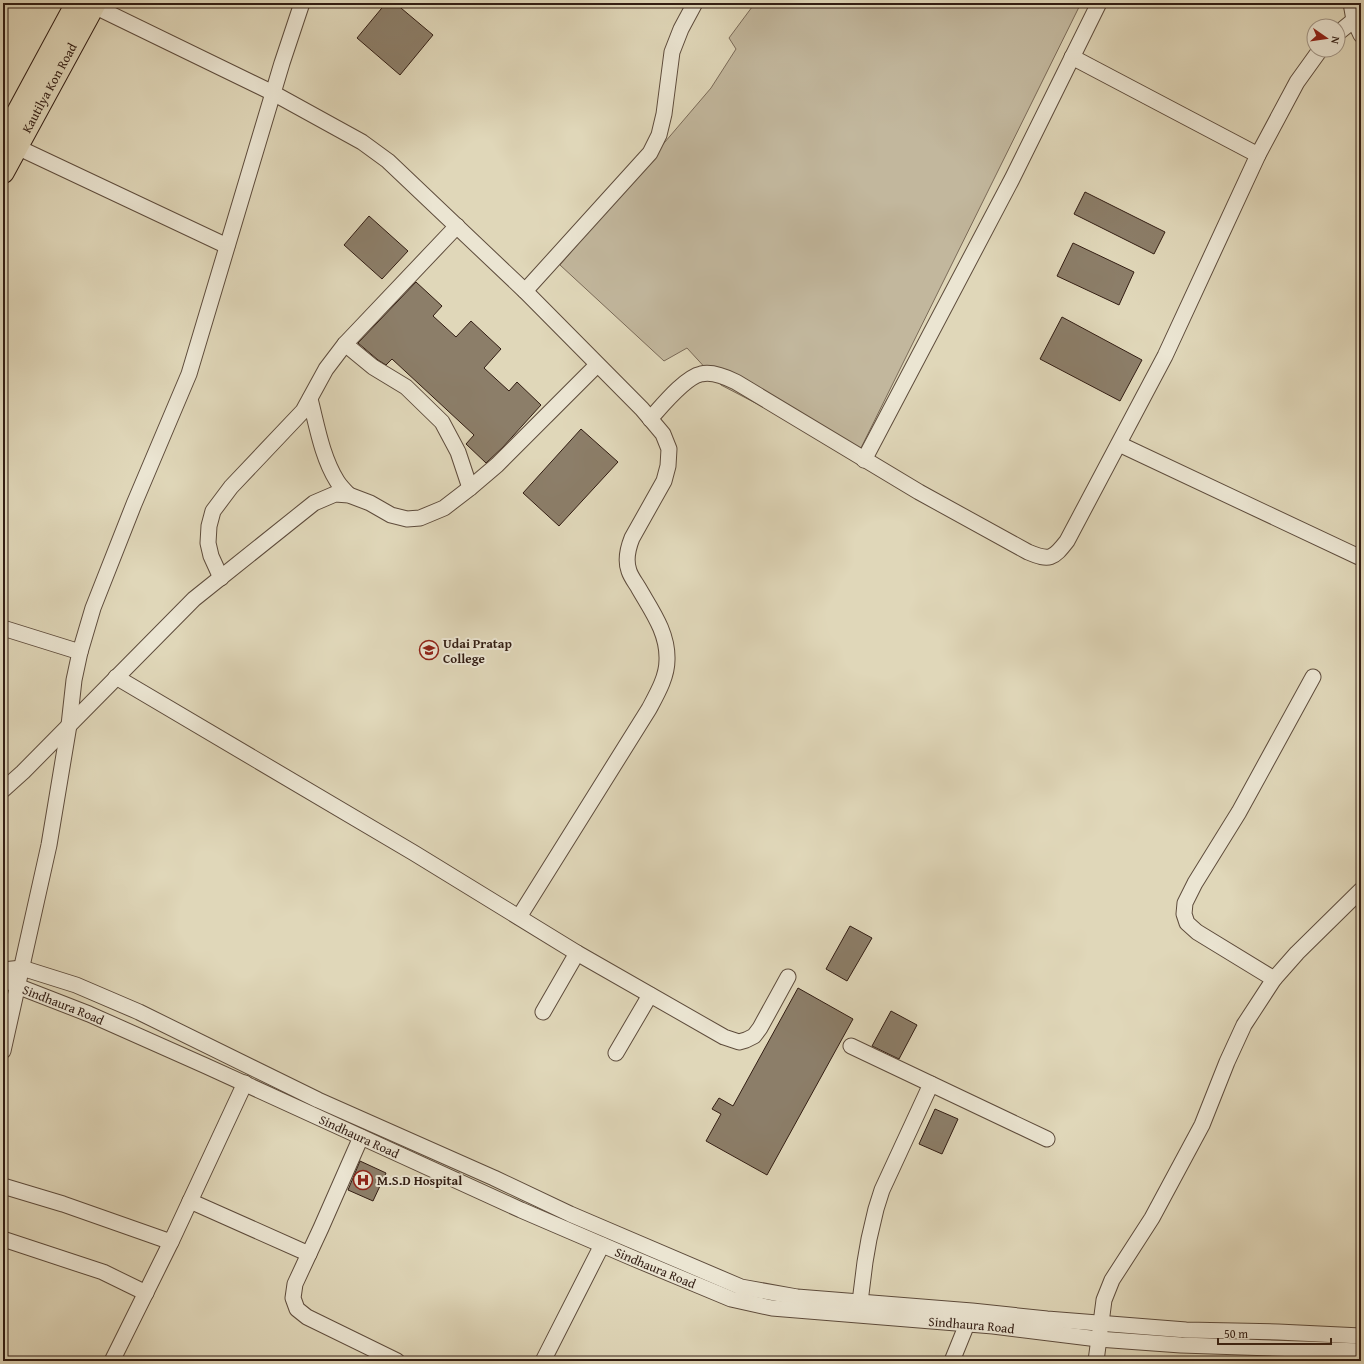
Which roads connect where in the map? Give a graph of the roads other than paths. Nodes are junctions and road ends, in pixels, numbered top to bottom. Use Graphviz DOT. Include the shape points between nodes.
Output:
graph roads {
  1 [pos="302,3"];
  2 [pos="695,3"];
  3 [pos="1099,3"];
  4 [pos="1351,3"];
  5 [pos="89,4"];
  6 [pos="1354,20"];
  7 [pos="1346,26"];
  8 [pos="1361,35"];
  9 [pos="1072,57"];
  10 [pos="1314,58"];
  11 [pos="273,93"];
  12 [pos="10,143"];
  13 [pos="1258,155"];
  14 [pos="3,172"];
  15 [pos="457,226"];
  16 [pos="227,246"];
  17 [pos="525,291"];
  18 [pos="345,344"];
  19 [pos="597,365"];
  20 [pos="310,399"];
  21 [pos="650,419"];
  22 [pos="1119,444"];
  23 [pos="864,460"];
  24 [pos="470,488"];
  25 [pos="349,495"];
  26 [pos="1361,558"];
  27 [pos="220,578"];
  28 [pos="3,628"];
  29 [pos="80,652"];
  30 [pos="1313,677"];
  31 [pos="116,678"];
  32 [pos="69,725"];
  33 [pos="3,790"];
  34 [pos="1361,890"];
  35 [pos="519,917"];
  36 [pos="577,953"];
  37 [pos="22,968"];
  38 [pos="3,970"];
  39 [pos="788,977"];
  40 [pos="3,978"];
  41 [pos="1274,979"];
  42 [pos="17,986"];
  43 [pos="650,995"];
  44 [pos="543,1012"];
  45 [pos="851,1046"];
  46 [pos="3,1052"];
  47 [pos="616,1053"];
  48 [pos="245,1083"];
  49 [pos="931,1084"];
  50 [pos="361,1137"];
  51 [pos="1047,1139"];
  52 [pos="3,1186"];
  53 [pos="190,1201"];
  54 [pos="3,1239"];
  55 [pos="171,1242"];
  56 [pos="602,1245"];
  57 [pos="309,1254"];
  58 [pos="146,1293"];
  59 [pos="860,1302"];
  60 [pos="1101,1322"];
  61 [pos="967,1324"];
  62 [pos="1361,1336"];
  63 [pos="1098,1339"];
  64 [pos="1361,1351"];
  65 [pos="112,1361"];
  66 [pos="397,1361"];
  67 [pos="543,1361"];
  68 [pos="952,1361"];
  69 [pos="1096,1361"];
  1 -- 11 [label="street"];
  2 -- 17 [label="street" via="672,52 664,114 650,153"];
  3 -- 9 [label="street"];
  4 -- 6 [label="street"];
  5 -- 11 [label="street"];
  5 -- 12 [label="highway, Kautilya Kon Road"];
  6 -- 7 [label="street"];
  6 -- 8 [label="street"];
  9 -- 13 [label="street"];
  9 -- 23 [label="street" via="1012,179"];
  10 -- 13 [label="street" via="1297,82"];
  11 -- 15 [label="street" via="362,142 388,161"];
  11 -- 16 [label="street"];
  12 -- 14 [label="highway, Kautilya Kon Road"];
  12 -- 16 [label="street"];
  13 -- 22 [label="street" via="1165,356"];
  15 -- 17 [label="street"];
  15 -- 18 [label="street"];
  16 -- 29 [label="street" via="189,374 111,561"];
  17 -- 19 [label="street"];
  18 -- 20 [label="street" via="326,369"];
  18 -- 24 [label="street" via="373,367 406,387 442,422 458,452"];
  19 -- 21 [label="street"];
  19 -- 24 [label="street" via="497,465"];
  20 -- 25 [label="street" via="331,470"];
  20 -- 27 [label="street" via="303,412 231,487 213,511 208,526 208,543"];
  21 -- 23 [label="street" via="686,381 700,374 724,376"];
  21 -- 35 [label="street" via="662,434 669,449 668,466 664,481 628,547 627,559 628,571 666,640 668,661 663,682"];
  22 -- 23 [label="street" via="1067,541 1059,552 1049,558 1028,552"];
  22 -- 26 [label="street"];
  24 -- 25 [label="street" via="444,508 420,518 407,519 391,515"];
  25 -- 27 [label="street" via="335,494 314,503"];
  27 -- 31 [label="street" via="194,599"];
  28 -- 29 [label="street"];
  29 -- 32 [label="street"];
  30 -- 41 [label="street" via="1239,812 1194,883 1185,903 1184,914 1187,923 1197,932"];
  31 -- 32 [label="street"];
  31 -- 35 [label="street"];
  32 -- 33 [label="street"];
  32 -- 37 [label="street" via="49,845"];
  34 -- 41 [label="street"];
  35 -- 36 [label="street"];
  36 -- 43 [label="street"];
  36 -- 44 [label="street"];
  37 -- 38 [label="street"];
  37 -- 42 [label="street"];
  37 -- 59 [label="street" via="76,985 139,1012 318,1100 570,1214 741,1287 797,1297"];
  39 -- 43 [label="street" via="754,1036 739,1042 711,1030"];
  40 -- 42 [label="street, Sindhaura Road"];
  41 -- 60 [label="street" via="1244,1025 1202,1125 1177,1172 1152,1218 1112,1280 1104,1300"];
  42 -- 46 [label="street"];
  42 -- 48 [label="street, Sindhaura Road" via="89,1014"];
  43 -- 47 [label="street"];
  45 -- 49 [label="street"];
  48 -- 50 [label="street, Sindhaura Road"];
  48 -- 53 [label="street"];
  49 -- 51 [label="street"];
  49 -- 59 [label="street" via="882,1190 865,1262"];
  50 -- 56 [label="street, Sindhaura Road"];
  50 -- 57 [label="street"];
  52 -- 55 [label="street"];
  53 -- 55 [label="street"];
  53 -- 57 [label="street"];
  54 -- 58 [label="street" via="103,1272"];
  55 -- 58 [label="street"];
  56 -- 61 [label="street, Sindhaura Road" via="731,1299 772,1308"];
  56 -- 67 [label="street"];
  57 -- 66 [label="street" via="295,1284 293,1298 297,1309 307,1317"];
  58 -- 65 [label="street"];
  59 -- 60 [label="street"];
  60 -- 62 [label="street" via="1186,1330"];
  60 -- 63 [label="street"];
  61 -- 63 [label="street, Sindhaura Road"];
  61 -- 68 [label="street"];
  63 -- 64 [label="street, Sindhaura Road" via="1181,1345"];
  63 -- 69 [label="street"];
}
